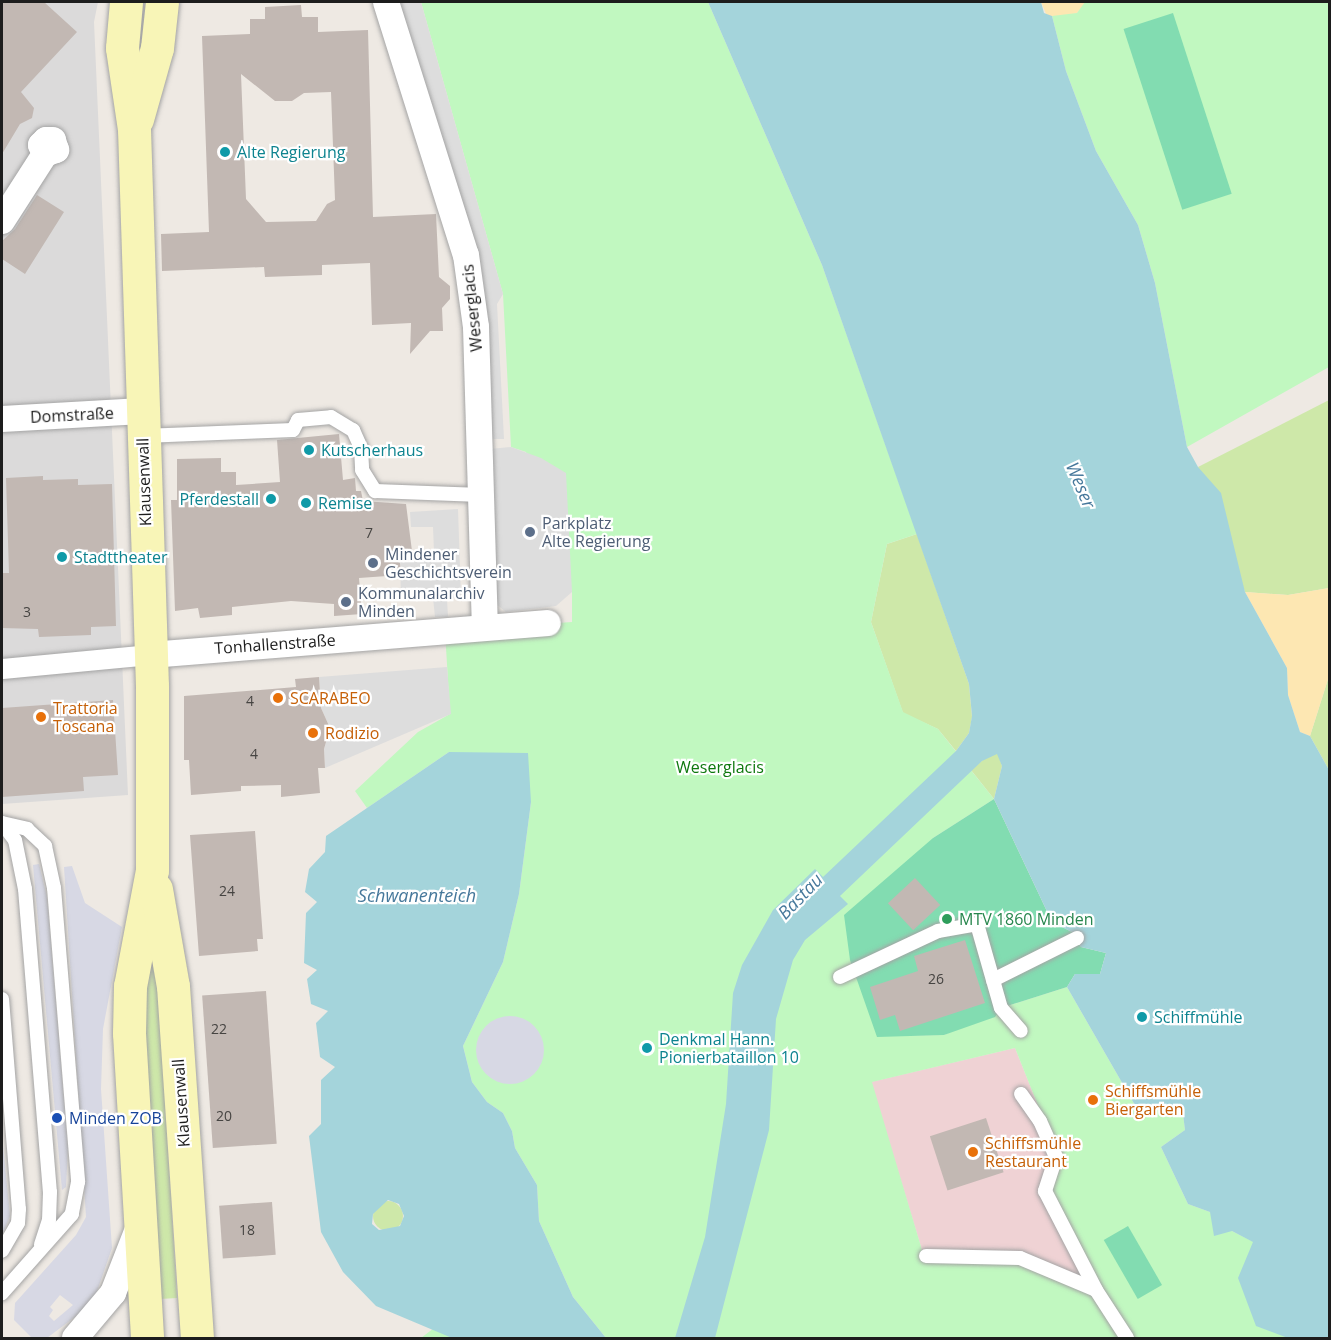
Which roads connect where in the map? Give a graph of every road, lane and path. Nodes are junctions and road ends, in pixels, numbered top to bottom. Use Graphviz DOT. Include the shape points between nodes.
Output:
graph roads {
  1 [pos="126,2"];
  2 [pos="162,2"];
  3 [pos="386,2"];
  4 [pos="134,129"];
  5 [pos="45,154"];
  6 [pos="2,221"];
  7 [pos="2,419"];
  8 [pos="142,423"];
  9 [pos="481,495"];
  10 [pos="548,623"];
  11 [pos="484,627"];
  12 [pos="151,655"];
  13 [pos="2,669"];
  14 [pos="2,823"];
  15 [pos="153,912"];
  16 [pos="1077,938"];
  17 [pos="840,978"];
  18 [pos="993,980"];
  19 [pos="2,999"];
  20 [pos="1021,1031"];
  21 [pos="1021,1094"];
  22 [pos="139,1226"];
  23 [pos="39,1250"];
  24 [pos="2,1251"];
  25 [pos="926,1256"];
  26 [pos="1096,1290"];
  27 [pos="2,1293"];
  28 [pos="75,1338"];
  29 [pos="147,1338"];
  30 [pos="197,1338"];
  31 [pos="1127,1338"];
  1 -- 4 [label="main road, Klausenwall" via="122,48"];
  2 -- 4 [label="main road, Klausenwall" via="157,48"];
  3 -- 9 [label="street, Weserglacis" via="466,255 476,327"];
  4 -- 8 [label="main road, Klausenwall"];
  5 -- 6 [label="street"];
  7 -- 8 [label="street, Domstraße"];
  8 -- 9 [label="lane" via="293,430 298,420 331,417 353,430 361,448 362,470 375,491"];
  8 -- 12 [label="main road, Klausenwall"];
  9 -- 11 [label="street, Weserglacis"];
  10 -- 11 [label="street, Tonhallenstraße"];
  11 -- 12 [label="street, Tonhallenstraße"];
  12 -- 13 [label="street, Tonhallenstraße"];
  12 -- 15 [label="main road, Klausenwall"];
  14 -- 23 [label="lane" via="15,840 25,888 50,1192 49,1220"];
  14 -- 23 [label="lane" via="27,829 45,846 55,900 78,1198 72,1214"];
  15 -- 22 [label="main road, Klausenwall" via="130,986"];
  15 -- 30 [label="main road, Klausenwall" via="173,986"];
  16 -- 18 [label="lane"];
  17 -- 18 [label="lane" via="938,931 977,924"];
  18 -- 20 [label="lane" via="1001,1008"];
  19 -- 24 [label="lane" via="19,1209 18,1223"];
  21 -- 26 [label="lane" via="1040,1121 1056,1157 1045,1191"];
  22 -- 28 [label="street" via="113,1293"];
  22 -- 29 [label="main road, Klausenwall"];
  23 -- 27 [label="lane"];
  25 -- 26 [label="lane" via="1020,1258"];
  26 -- 31 [label="lane"];
}
